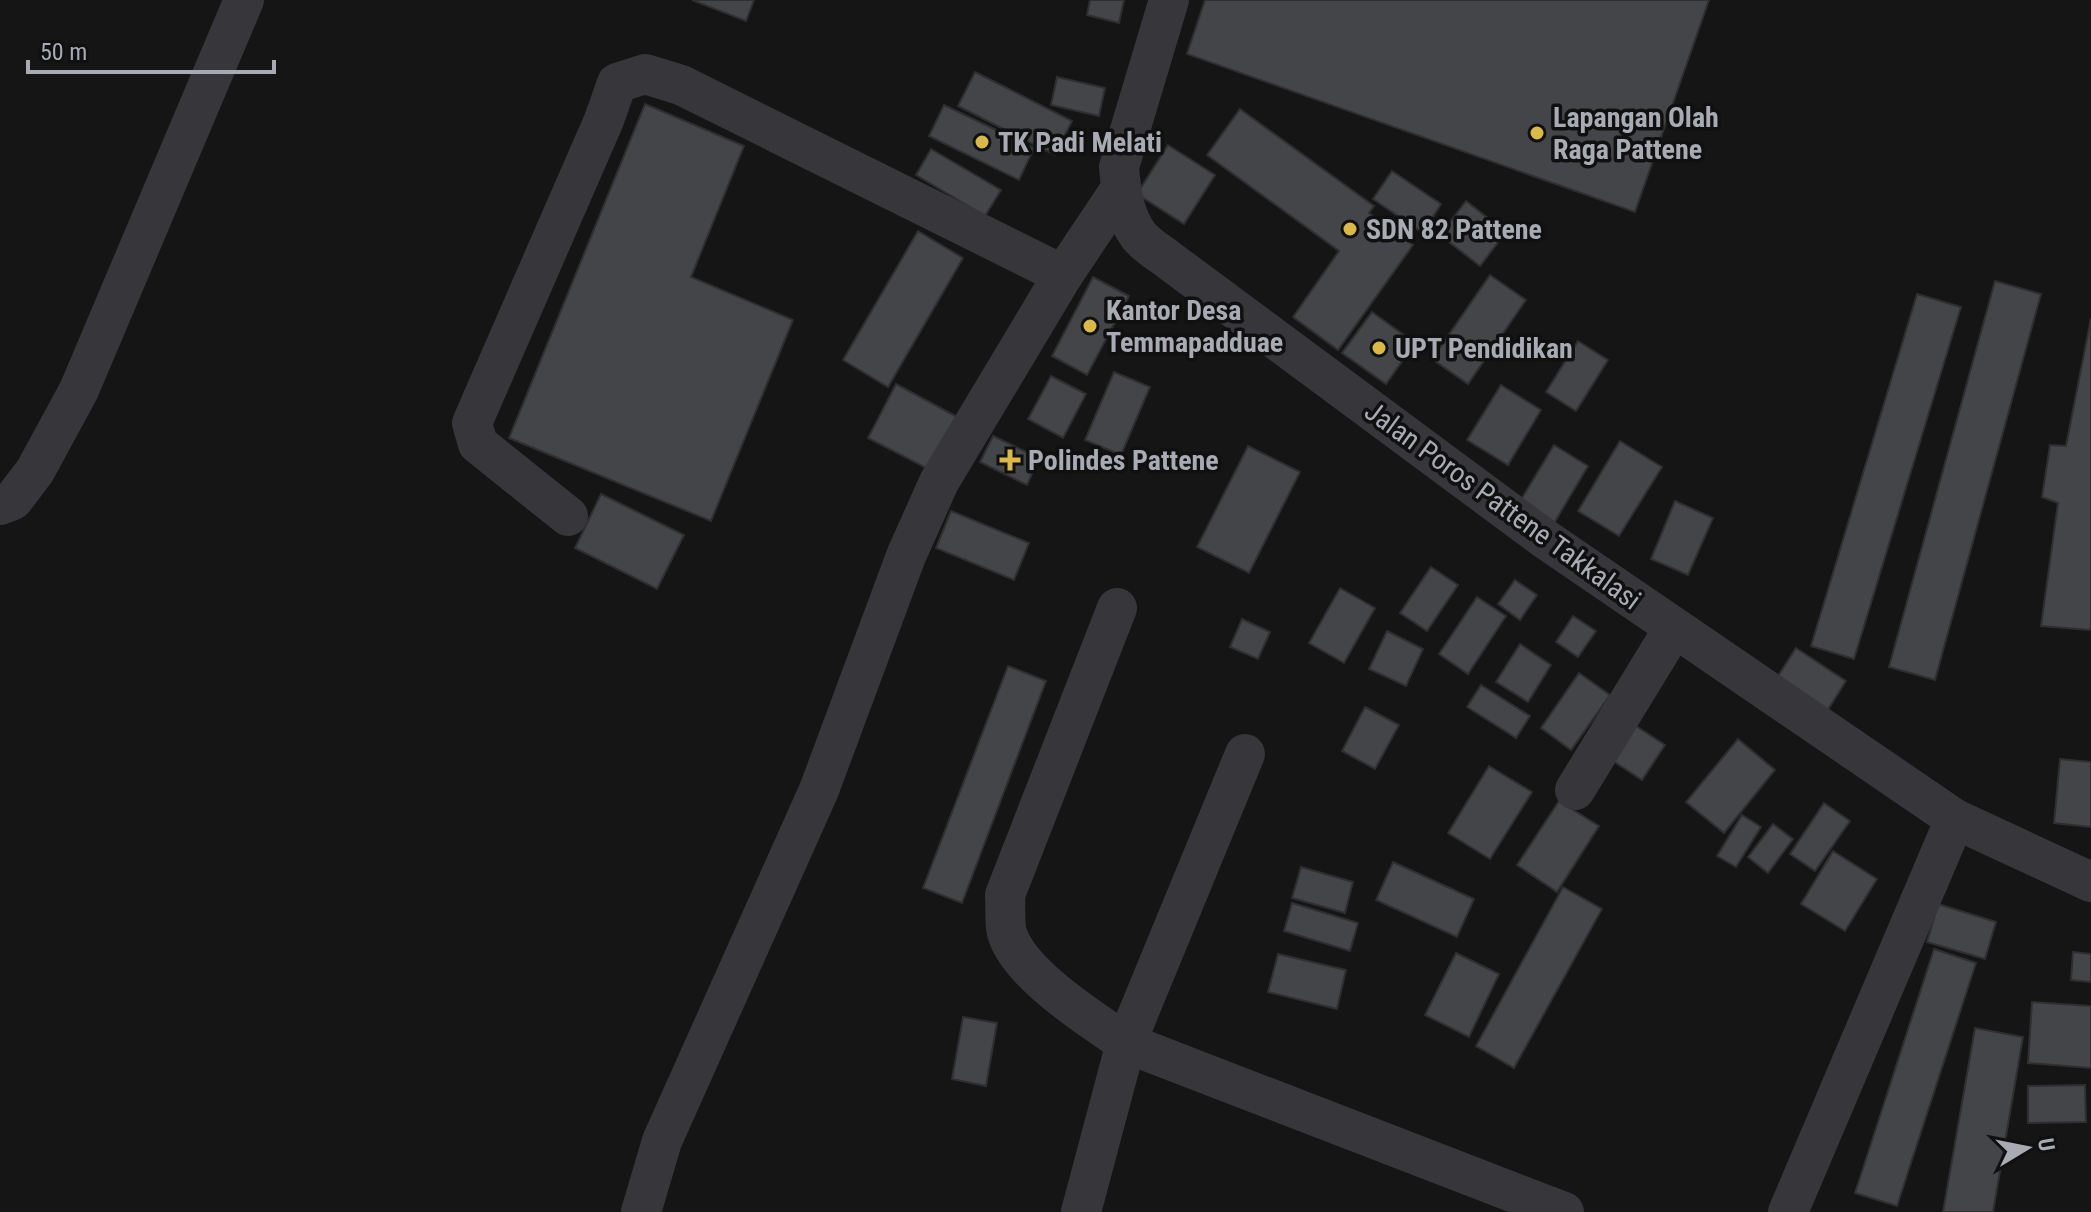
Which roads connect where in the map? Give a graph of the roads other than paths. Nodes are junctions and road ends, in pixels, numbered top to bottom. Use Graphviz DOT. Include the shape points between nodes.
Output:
graph roads {
  1 [pos="244,0"];
  2 [pos="1169,0"];
  3 [pos="1120,190"];
  4 [pos="1063,275"];
  5 [pos="0,505"];
  6 [pos="568,516"];
  7 [pos="1117,608"];
  8 [pos="1674,628"];
  9 [pos="1245,754"];
  10 [pos="1575,790"];
  11 [pos="1955,819"];
  12 [pos="2091,882"];
  13 [pos="1126,1043"];
  14 [pos="641,1212"];
  15 [pos="1081,1212"];
  16 [pos="1564,1212"];
  17 [pos="1788,1212"];
  1 -- 5 [label="street" via="79,390 35,471 13,500"];
  2 -- 3 [label="street, Jalan Poros Pattene Takkalasi" via="1119,167"];
  3 -- 4 [label="street"];
  3 -- 8 [label="street, Jalan Poros Pattene Takkalasi" via="1140,237 1170,261"];
  4 -- 6 [label="street" via="681,85 645,74 617,83 472,423 478,444"];
  4 -- 14 [label="street" via="939,482 819,790 662,1141"];
  7 -- 13 [label="street" via="1005,895 1006,932 1020,960"];
  8 -- 10 [label="street"];
  8 -- 11 [label="street, Jalan Poros Pattene Takkalasi"];
  9 -- 13 [label="street"];
  11 -- 12 [label="street, Jalan Poros Pattene Takkalasi"];
  11 -- 17 [label="street"];
  13 -- 15 [label="street"];
  13 -- 16 [label="street"];
}
